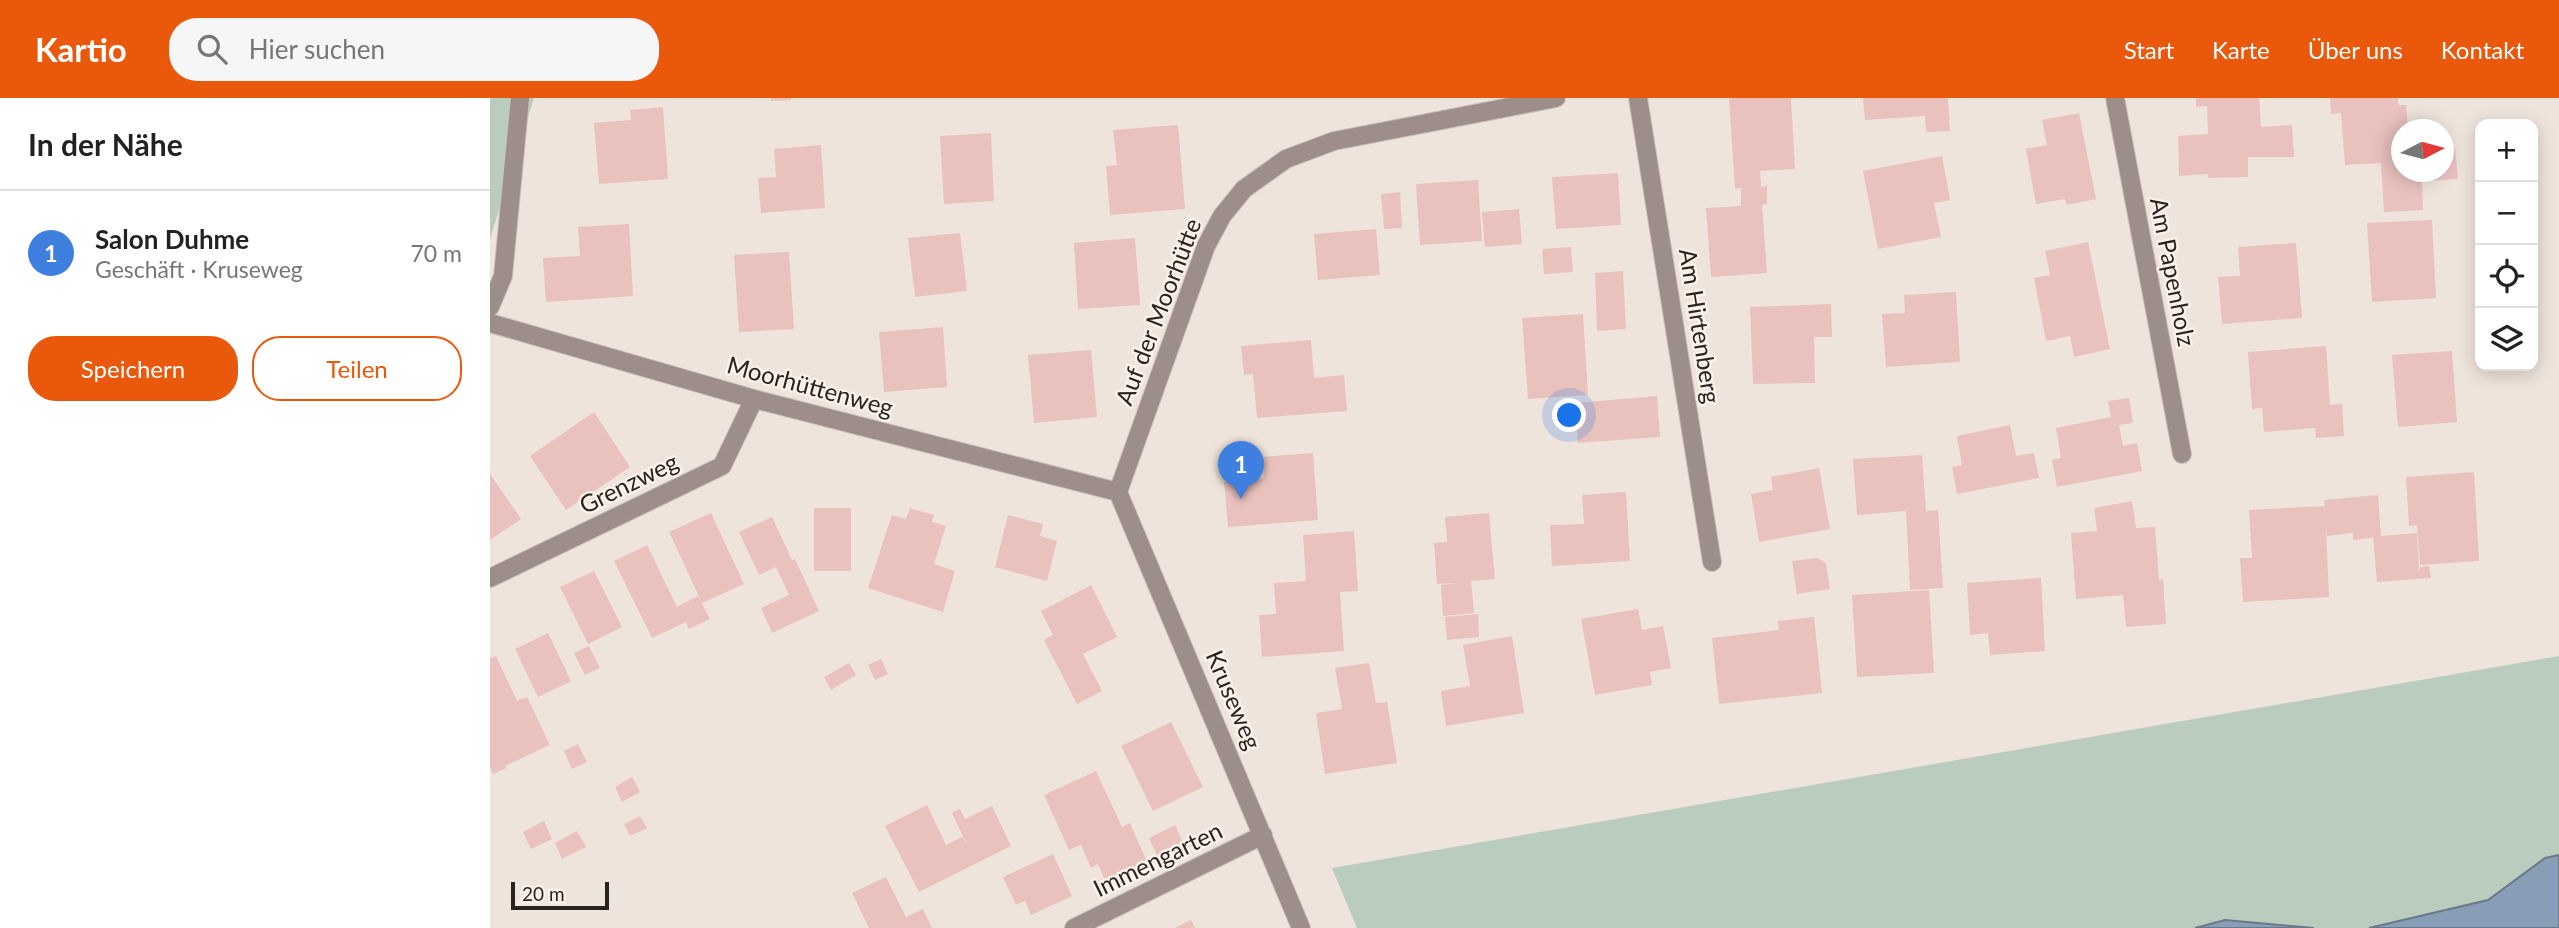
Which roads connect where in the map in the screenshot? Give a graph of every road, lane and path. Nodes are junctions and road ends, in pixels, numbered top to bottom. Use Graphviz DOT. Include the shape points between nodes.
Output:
graph roads {
  1 [pos="520,98"];
  2 [pos="1556,98"];
  3 [pos="1638,98"];
  4 [pos="2115,98"];
  5 [pos="490,307"];
  6 [pos="490,323"];
  7 [pos="754,399"];
  8 [pos="2182,454"];
  9 [pos="1118,492"];
  10 [pos="1712,562"];
  11 [pos="490,578"];
  12 [pos="1263,835"];
  13 [pos="1074,928"];
  14 [pos="1301,928"];
  1 -- 5 [label="street" via="503,276"];
  2 -- 9 [label="street, Auf der Moorhütte" via="1334,141 1286,159 1244,189 1206,246"];
  3 -- 10 [label="street, Am Hirtenberg"];
  4 -- 8 [label="street, Am Papenholz"];
  6 -- 7 [label="street, Moorhüttenweg"];
  7 -- 9 [label="street, Moorhüttenweg"];
  7 -- 11 [label="street, Grenzweg" via="722,466"];
  9 -- 12 [label="street, Kruseweg"];
  12 -- 13 [label="street, Immengarten"];
  12 -- 14 [label="street, Kruseweg"];
}
